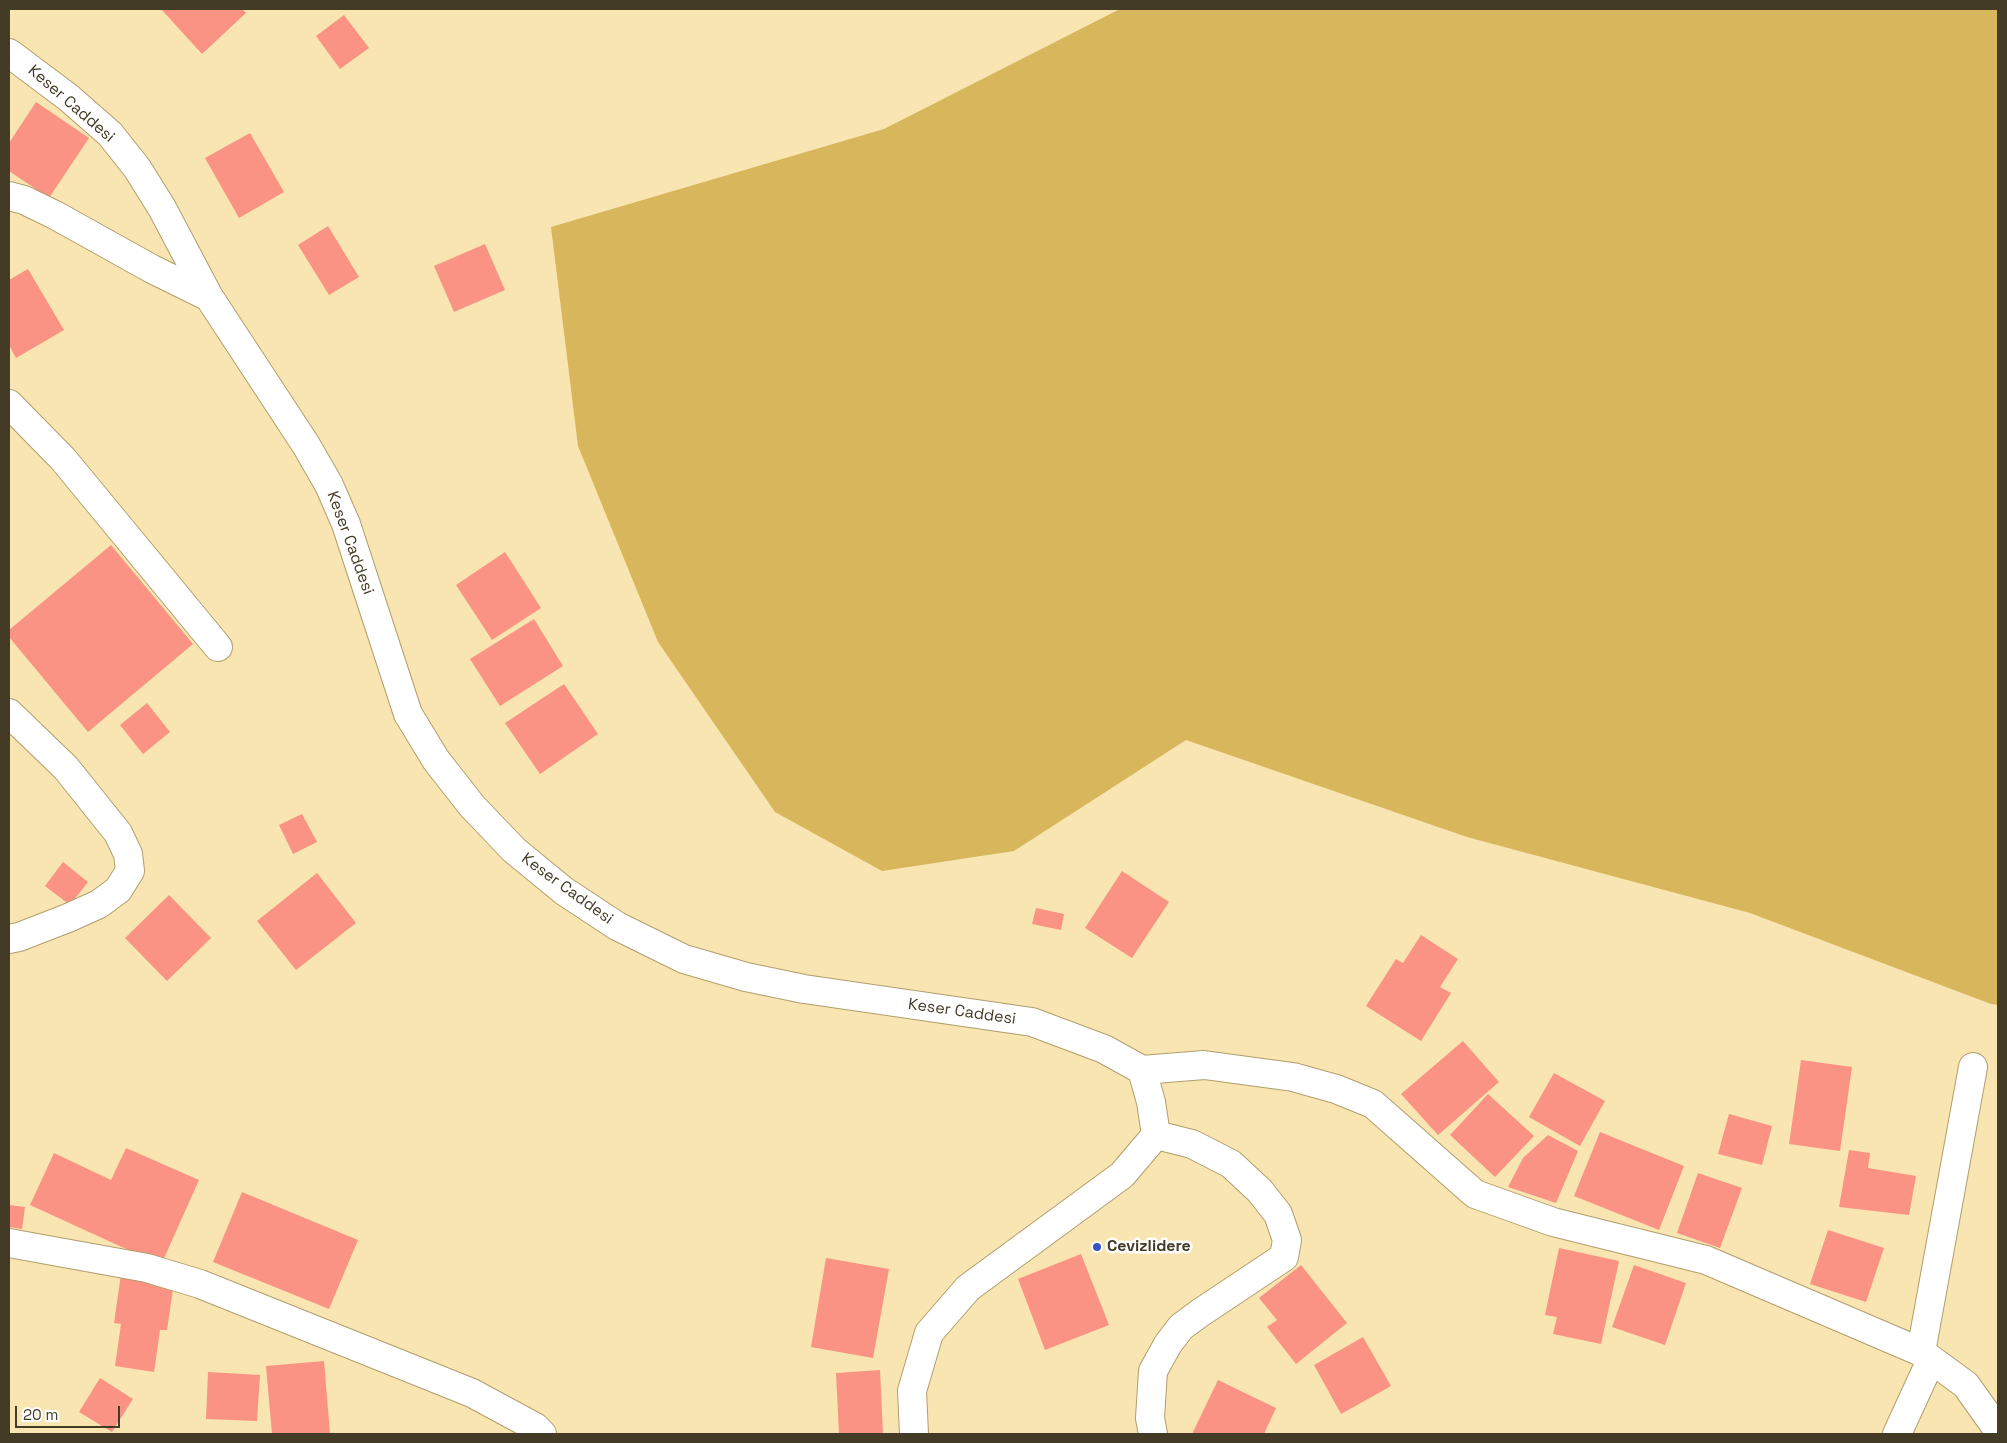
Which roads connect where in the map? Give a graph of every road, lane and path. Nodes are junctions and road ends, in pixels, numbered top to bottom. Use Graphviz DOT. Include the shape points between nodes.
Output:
graph roads {
  1 [pos="9,53"];
  2 [pos="9,196"];
  3 [pos="210,297"];
  4 [pos="9,404"];
  5 [pos="218,647"];
  6 [pos="9,713"];
  7 [pos="9,939"];
  8 [pos="1973,1067"];
  9 [pos="1142,1070"];
  10 [pos="1156,1135"];
  11 [pos="9,1243"];
  12 [pos="1926,1356"];
  13 [pos="1998,1430"];
  14 [pos="542,1434"];
  15 [pos="914,1434"];
  16 [pos="1152,1434"];
  17 [pos="1897,1434"];
  1 -- 3 [label="street, Keser Caddesi" via="110,134 138,168"];
  2 -- 3 [label="street" via="55,215"];
  3 -- 9 [label="street, Keser Caddesi" via="306,445 328,485 346,524 408,714 436,760 472,806 528,862 564,891 617,926 684,959 746,978 804,989 1032,1022 1104,1049"];
  4 -- 5 [label="street" via="63,459"];
  6 -- 7 [label="street" via="66,768 118,833 128,854 130,871 118,890 99,904 60,922"];
  8 -- 12 [label="street"];
  9 -- 10 [label="street"];
  9 -- 12 [label="street" via="1204,1065 1293,1077 1336,1089 1374,1104 1475,1194 1552,1222 1706,1260"];
  10 -- 15 [label="street" via="1122,1175 968,1288 929,1333 912,1391"];
  10 -- 16 [label="street" via="1192,1144 1231,1164 1260,1191 1278,1214 1287,1240 1284,1257 1181,1327 1168,1344 1153,1372"];
  11 -- 14 [label="street" via="147,1268 200,1284 472,1393 535,1427"];
  12 -- 13 [label="street" via="1966,1385"];
  12 -- 17 [label="street"];
}
